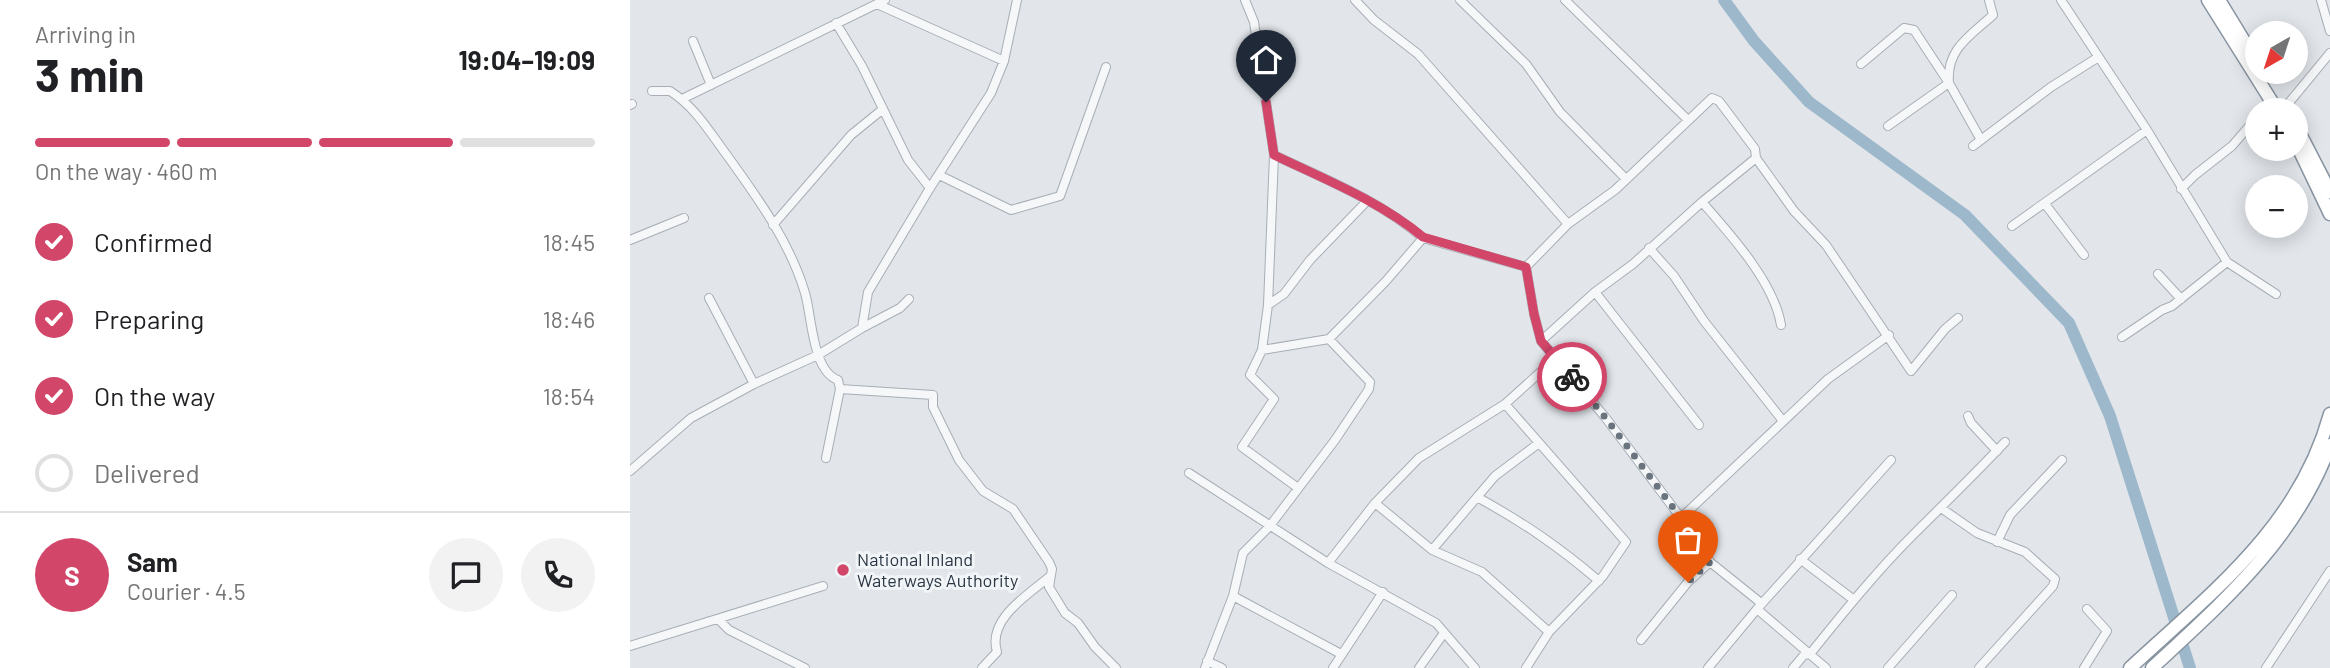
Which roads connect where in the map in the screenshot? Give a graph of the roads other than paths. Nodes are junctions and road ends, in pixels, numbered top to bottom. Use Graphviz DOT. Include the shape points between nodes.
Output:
graph roads {
  1 [pos="1017,0"];
  2 [pos="1245,0"];
  3 [pos="1354,0"];
  4 [pos="1460,0"];
  5 [pos="1565,0"];
  6 [pos="1989,0"];
  7 [pos="2061,0"];
  8 [pos="2208,0"];
  9 [pos="2219,0"];
  10 [pos="2321,0"];
  11 [pos="881,2"];
  12 [pos="836,23"];
  13 [pos="2330,32"];
  14 [pos="693,41"];
  15 [pos="2245,41"];
  16 [pos="2329,57"];
  17 [pos="2098,58"];
  18 [pos="1004,61"];
  19 [pos="1861,64"];
  20 [pos="1106,67"];
  21 [pos="1949,83"];
  22 [pos="711,85"];
  23 [pos="652,91"];
  24 [pos="2274,98"];
  25 [pos="2290,98"];
  26 [pos="682,99"];
  27 [pos="883,109"];
  28 [pos="1688,120"];
  29 [pos="1888,127"];
  30 [pos="2147,130"];
  31 [pos="2245,131"];
  32 [pos="1981,140"];
  33 [pos="1973,146"];
  34 [pos="2308,149"];
  35 [pos="1274,155"];
  36 [pos="1756,158"];
  37 [pos="2304,161"];
  38 [pos="939,175"];
  39 [pos="1626,179"];
  40 [pos="930,188"];
  41 [pos="2181,189"];
  42 [pos="2330,192"];
  43 [pos="1367,201"];
  44 [pos="1702,202"];
  45 [pos="2045,204"];
  46 [pos="2330,214"];
  47 [pos="684,218"];
  48 [pos="1568,224"];
  49 [pos="773,225"];
  50 [pos="2012,226"];
  51 [pos="1423,237"];
  52 [pos="630,240"];
  53 [pos="1649,248"];
  54 [pos="2084,255"];
  55 [pos="2227,262"];
  56 [pos="1526,267"];
  57 [pos="2158,275"];
  58 [pos="1595,292"];
  59 [pos="2276,294"];
  60 [pos="709,298"];
  61 [pos="909,299"];
  62 [pos="2180,299"];
  63 [pos="1268,305"];
  64 [pos="1958,318"];
  65 [pos="1782,325"];
  66 [pos="862,328"];
  67 [pos="1889,335"];
  68 [pos="2122,337"];
  69 [pos="1329,339"];
  70 [pos="1541,341"];
  71 [pos="1262,350"];
  72 [pos="818,355"];
  73 [pos="1556,358"];
  74 [pos="754,384"];
  75 [pos="840,389"];
  76 [pos="1505,404"];
  77 [pos="2330,414"];
  78 [pos="1968,415"];
  79 [pos="1783,421"];
  80 [pos="1699,425"];
  81 [pos="2005,442"];
  82 [pos="1539,443"];
  83 [pos="2329,449"];
  84 [pos="1997,451"];
  85 [pos="826,458"];
  86 [pos="1891,460"];
  87 [pos="2062,460"];
  88 [pos="630,471"];
  89 [pos="1189,473"];
  90 [pos="1298,488"];
  91 [pos="1477,497"];
  92 [pos="1375,503"];
  93 [pos="1941,508"];
  94 [pos="1686,514"];
  95 [pos="1269,527"];
  96 [pos="1997,542"];
  97 [pos="1432,550"];
  98 [pos="1800,559"];
  99 [pos="1710,562"];
  100 [pos="1328,564"];
  101 [pos="2330,571"];
  102 [pos="1049,577"];
  103 [pos="1599,581"];
  104 [pos="823,586"];
  105 [pos="1383,592"];
  106 [pos="1952,595"];
  107 [pos="1233,596"];
  108 [pos="2218,597"];
  109 [pos="1854,600"];
  110 [pos="1759,606"];
  111 [pos="2087,609"];
  112 [pos="719,620"];
  113 [pos="1549,632"];
  114 [pos="1444,633"];
  115 [pos="1641,640"];
  116 [pos="630,646"];
  117 [pos="1341,654"];
  118 [pos="1810,654"];
  119 [pos="1206,664"];
  120 [pos="2133,666"];
  121 [pos="805,668"];
  122 [pos="982,668"];
  123 [pos="1116,668"];
  124 [pos="1222,668"];
  125 [pos="1333,668"];
  126 [pos="1419,668"];
  127 [pos="1475,668"];
  128 [pos="1526,668"];
  129 [pos="1708,668"];
  130 [pos="1793,668"];
  131 [pos="1826,668"];
  132 [pos="1888,668"];
  133 [pos="1979,668"];
  134 [pos="2084,668"];
  135 [pos="2152,668"];
  136 [pos="2266,668"];
  1 -- 18 [label="street"];
  2 -- 35 [label="street" via="1254,22"];
  3 -- 48 [label="street" via="1418,54"];
  4 -- 39 [label="street" via="1526,64 1560,112"];
  5 -- 28 [label="street"];
  6 -- 21 [label="street" via="1993,15 1953,52"];
  7 -- 17 [label="street"];
  8 -- 24 [label="highway"];
  9 -- 15 [label="highway"];
  10 -- 13 [label="street"];
  11 -- 12 [label="street"];
  11 -- 18 [label="street"];
  12 -- 22 [label="street"];
  12 -- 27 [label="street"];
  14 -- 22 [label="street"];
  16 -- 25 [label="street"];
  17 -- 30 [label="street"];
  17 -- 32 [label="street"];
  18 -- 38 [label="street" via="991,93"];
  19 -- 21 [label="street" via="1904,28 1914,30"];
  20 -- 38 [label="street" via="1060,196 1011,209"];
  21 -- 29 [label="street"];
  21 -- 32 [label="street"];
  22 -- 26 [label="street"];
  23 -- 26 [label="street" via="670,91"];
  26 -- 49 [label="street" via="695,111"];
  27 -- 40 [label="street" via="908,160"];
  27 -- 49 [label="street" via="851,135"];
  28 -- 36 [label="street" via="1710,100 1719,101 1755,149"];
  28 -- 39 [label="street"];
  30 -- 41 [label="street"];
  30 -- 45 [label="street"];
  31 -- 41 [label="street"];
  32 -- 33 [label="street"];
  34 -- 42 [label="highway"];
  35 -- 43 [label="street"];
  35 -- 63 [label="street"];
  36 -- 44 [label="street"];
  36 -- 67 [label="street" via="1794,211 1826,245"];
  37 -- 46 [label="highway"];
  38 -- 40 [label="street"];
  39 -- 48 [label="street"];
  40 -- 66 [label="street" via="868,292"];
  41 -- 55 [label="street"];
  43 -- 51 [label="street"];
  43 -- 63 [label="street" via="1284,294"];
  44 -- 53 [label="street"];
  44 -- 65 [label="street" via="1750,261"];
  45 -- 50 [label="street"];
  45 -- 54 [label="street"];
  47 -- 52 [label="street"];
  48 -- 56 [label="street"];
  49 -- 72 [label="street" via="806,294"];
  51 -- 56 [label="street"];
  51 -- 69 [label="street"];
  53 -- 58 [label="street"];
  53 -- 79 [label="street"];
  55 -- 59 [label="street"];
  55 -- 62 [label="street"];
  56 -- 70 [label="street"];
  57 -- 62 [label="street"];
  58 -- 70 [label="street"];
  58 -- 80 [label="street"];
  60 -- 74 [label="street"];
  61 -- 66 [label="street"];
  62 -- 68 [label="street"];
  63 -- 71 [label="street"];
  64 -- 67 [label="street" via="1911,370"];
  66 -- 72 [label="street"];
  67 -- 79 [label="street" via="1828,379"];
  69 -- 71 [label="street"];
  69 -- 90 [label="street" via="1370,382 1335,440"];
  70 -- 73 [label="street"];
  71 -- 90 [label="street" via="1250,375 1274,399 1241,447"];
  72 -- 74 [label="street"];
  72 -- 75 [label="street"];
  73 -- 76 [label="street"];
  73 -- 94 [label="street" via="1681,518"];
  74 -- 88 [label="street" via="691,418"];
  75 -- 85 [label="street"];
  75 -- 102 [label="street" via="933,395 933,407 958,460 982,491 1013,509 1049,562"];
  76 -- 82 [label="street"];
  76 -- 92 [label="street" via="1419,458"];
  77 -- 108 [label="highway" via="2291,503"];
  78 -- 84 [label="street"];
  79 -- 94 [label="street"];
  81 -- 84 [label="street"];
  82 -- 91 [label="street" via="1495,476"];
  82 -- 103 [label="street" via="1626,542"];
  83 -- 108 [label="highway" via="2274,547 2242,584"];
  84 -- 93 [label="street"];
  86 -- 98 [label="street"];
  87 -- 96 [label="street" via="2010,516"];
  89 -- 95 [label="street"];
  90 -- 95 [label="street"];
  91 -- 97 [label="street"];
  91 -- 103 [label="street" via="1551,541"];
  92 -- 97 [label="street"];
  92 -- 100 [label="street"];
  93 -- 96 [label="street"];
  93 -- 109 [label="street"];
  94 -- 99 [label="street"];
  95 -- 100 [label="street"];
  95 -- 107 [label="street" via="1243,553"];
  96 -- 133 [label="street" via="2025,552 2054,579 2053,586"];
  97 -- 113 [label="street" via="1482,572"];
  98 -- 109 [label="street"];
  98 -- 110 [label="street"];
  99 -- 110 [label="street"];
  99 -- 115 [label="street"];
  100 -- 105 [label="street"];
  101 -- 136 [label="street"];
  102 -- 122 [label="street" via="996,629 997,652"];
  102 -- 123 [label="street" via="1048,587 1065,613"];
  103 -- 113 [label="street"];
  104 -- 112 [label="street"];
  105 -- 114 [label="street" via="1436,623"];
  105 -- 117 [label="street"];
  106 -- 132 [label="street"];
  107 -- 117 [label="street"];
  107 -- 119 [label="street"];
  108 -- 120 [label="highway"];
  108 -- 135 [label="highway"];
  109 -- 118 [label="street"];
  110 -- 118 [label="street"];
  110 -- 129 [label="street"];
  111 -- 134 [label="street" via="2108,631"];
  112 -- 116 [label="street"];
  112 -- 121 [label="street" via="729,630"];
  113 -- 128 [label="street"];
  114 -- 126 [label="street"];
  114 -- 127 [label="street"];
  117 -- 125 [label="street"];
  118 -- 130 [label="street"];
  118 -- 131 [label="street"];
  119 -- 124 [label="street"];
}
